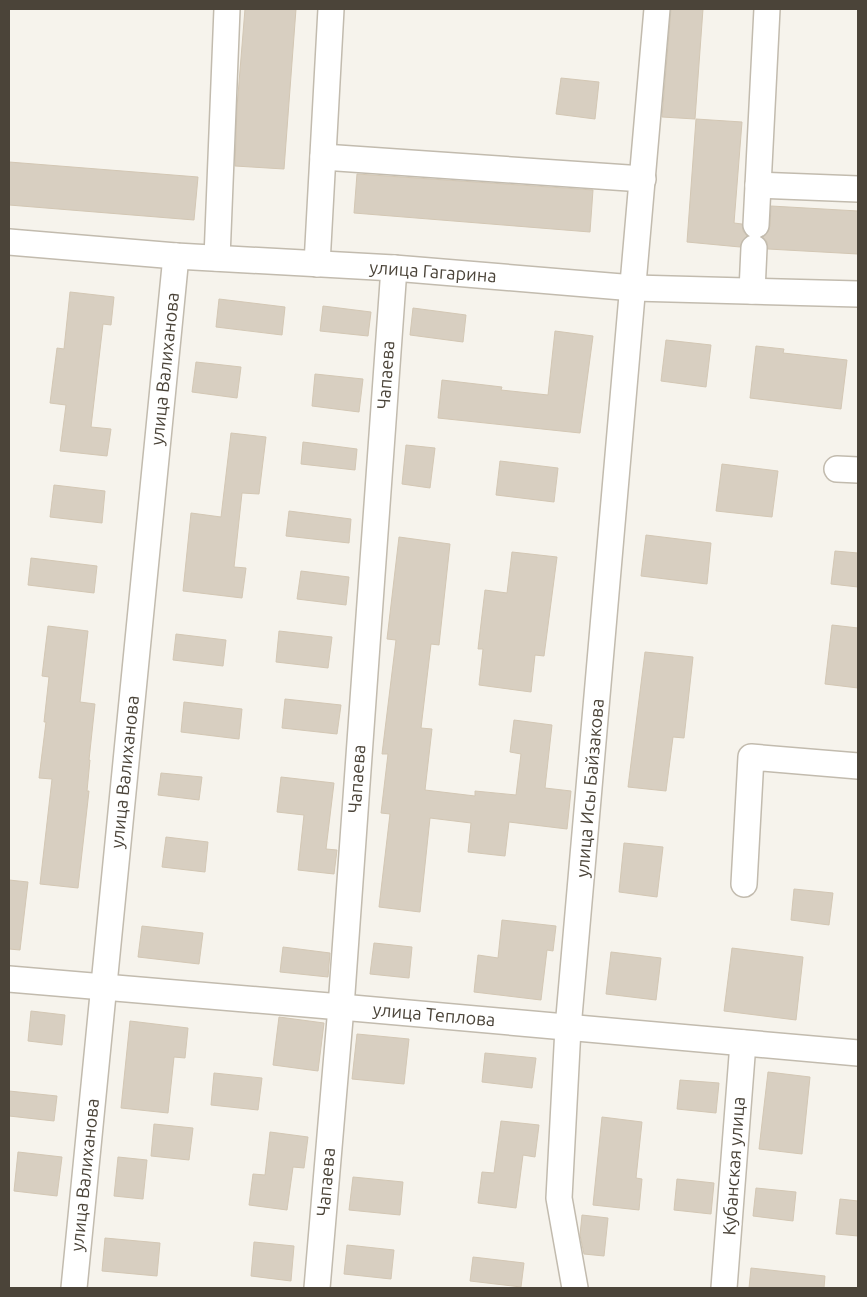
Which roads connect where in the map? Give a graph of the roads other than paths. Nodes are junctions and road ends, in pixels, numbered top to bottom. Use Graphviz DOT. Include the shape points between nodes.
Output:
graph roads {
  1 [pos="228,9"];
  2 [pos="331,9"];
  3 [pos="657,9"];
  4 [pos="767,9"];
  5 [pos="323,157"];
  6 [pos="643,179"];
  7 [pos="758,185"];
  8 [pos="858,189"];
  9 [pos="9,242"];
  10 [pos="176,256"];
  11 [pos="217,258"];
  12 [pos="317,264"];
  13 [pos="394,268"];
  14 [pos="634,288"];
  15 [pos="752,291"];
  16 [pos="858,294"];
  17 [pos="858,766"];
  18 [pos="744,884"];
  19 [pos="9,979"];
  20 [pos="104,987"];
  21 [pos="341,1006"];
  22 [pos="568,1028"];
  23 [pos="743,1043"];
  24 [pos="858,1053"];
  25 [pos="74,1288"];
  26 [pos="317,1288"];
  27 [pos="575,1288"];
  28 [pos="724,1288"];
  1 -- 11 [label="street"];
  2 -- 5 [label="street"];
  3 -- 6 [label="street, улица Исы Байзакова"];
  4 -- 7 [label="street"];
  5 -- 6 [label="street"];
  5 -- 12 [label="street"];
  6 -- 14 [label="street, улица Исы Байзакова"];
  7 -- 8 [label="street"];
  7 -- 15 [label="street"];
  9 -- 10 [label="street, улица Гагарина"];
  10 -- 11 [label="street, улица Гагарина"];
  10 -- 20 [label="street, улица Валиханова"];
  11 -- 12 [label="street, улица Гагарина"];
  12 -- 13 [label="street, улица Гагарина"];
  13 -- 14 [label="street, улица Гагарина"];
  13 -- 21 [label="street, Чапаева"];
  14 -- 15 [label="street, улица Гагарина"];
  14 -- 22 [label="street, улица Исы Байзакова"];
  15 -- 16 [label="street, улица Гагарина"];
  17 -- 18 [label="street" via="751,757"];
  19 -- 20 [label="street, улица Теплова"];
  20 -- 21 [label="street, улица Теплова"];
  20 -- 25 [label="street, улица Валиханова"];
  21 -- 22 [label="street, улица Теплова"];
  21 -- 26 [label="street, Чапаева"];
  22 -- 23 [label="street, улица Теплова"];
  22 -- 27 [label="street, улица Исы Байзакова" via="559,1198"];
  23 -- 24 [label="street, улица Теплова"];
  23 -- 28 [label="street, Кубанская улица"];
}
